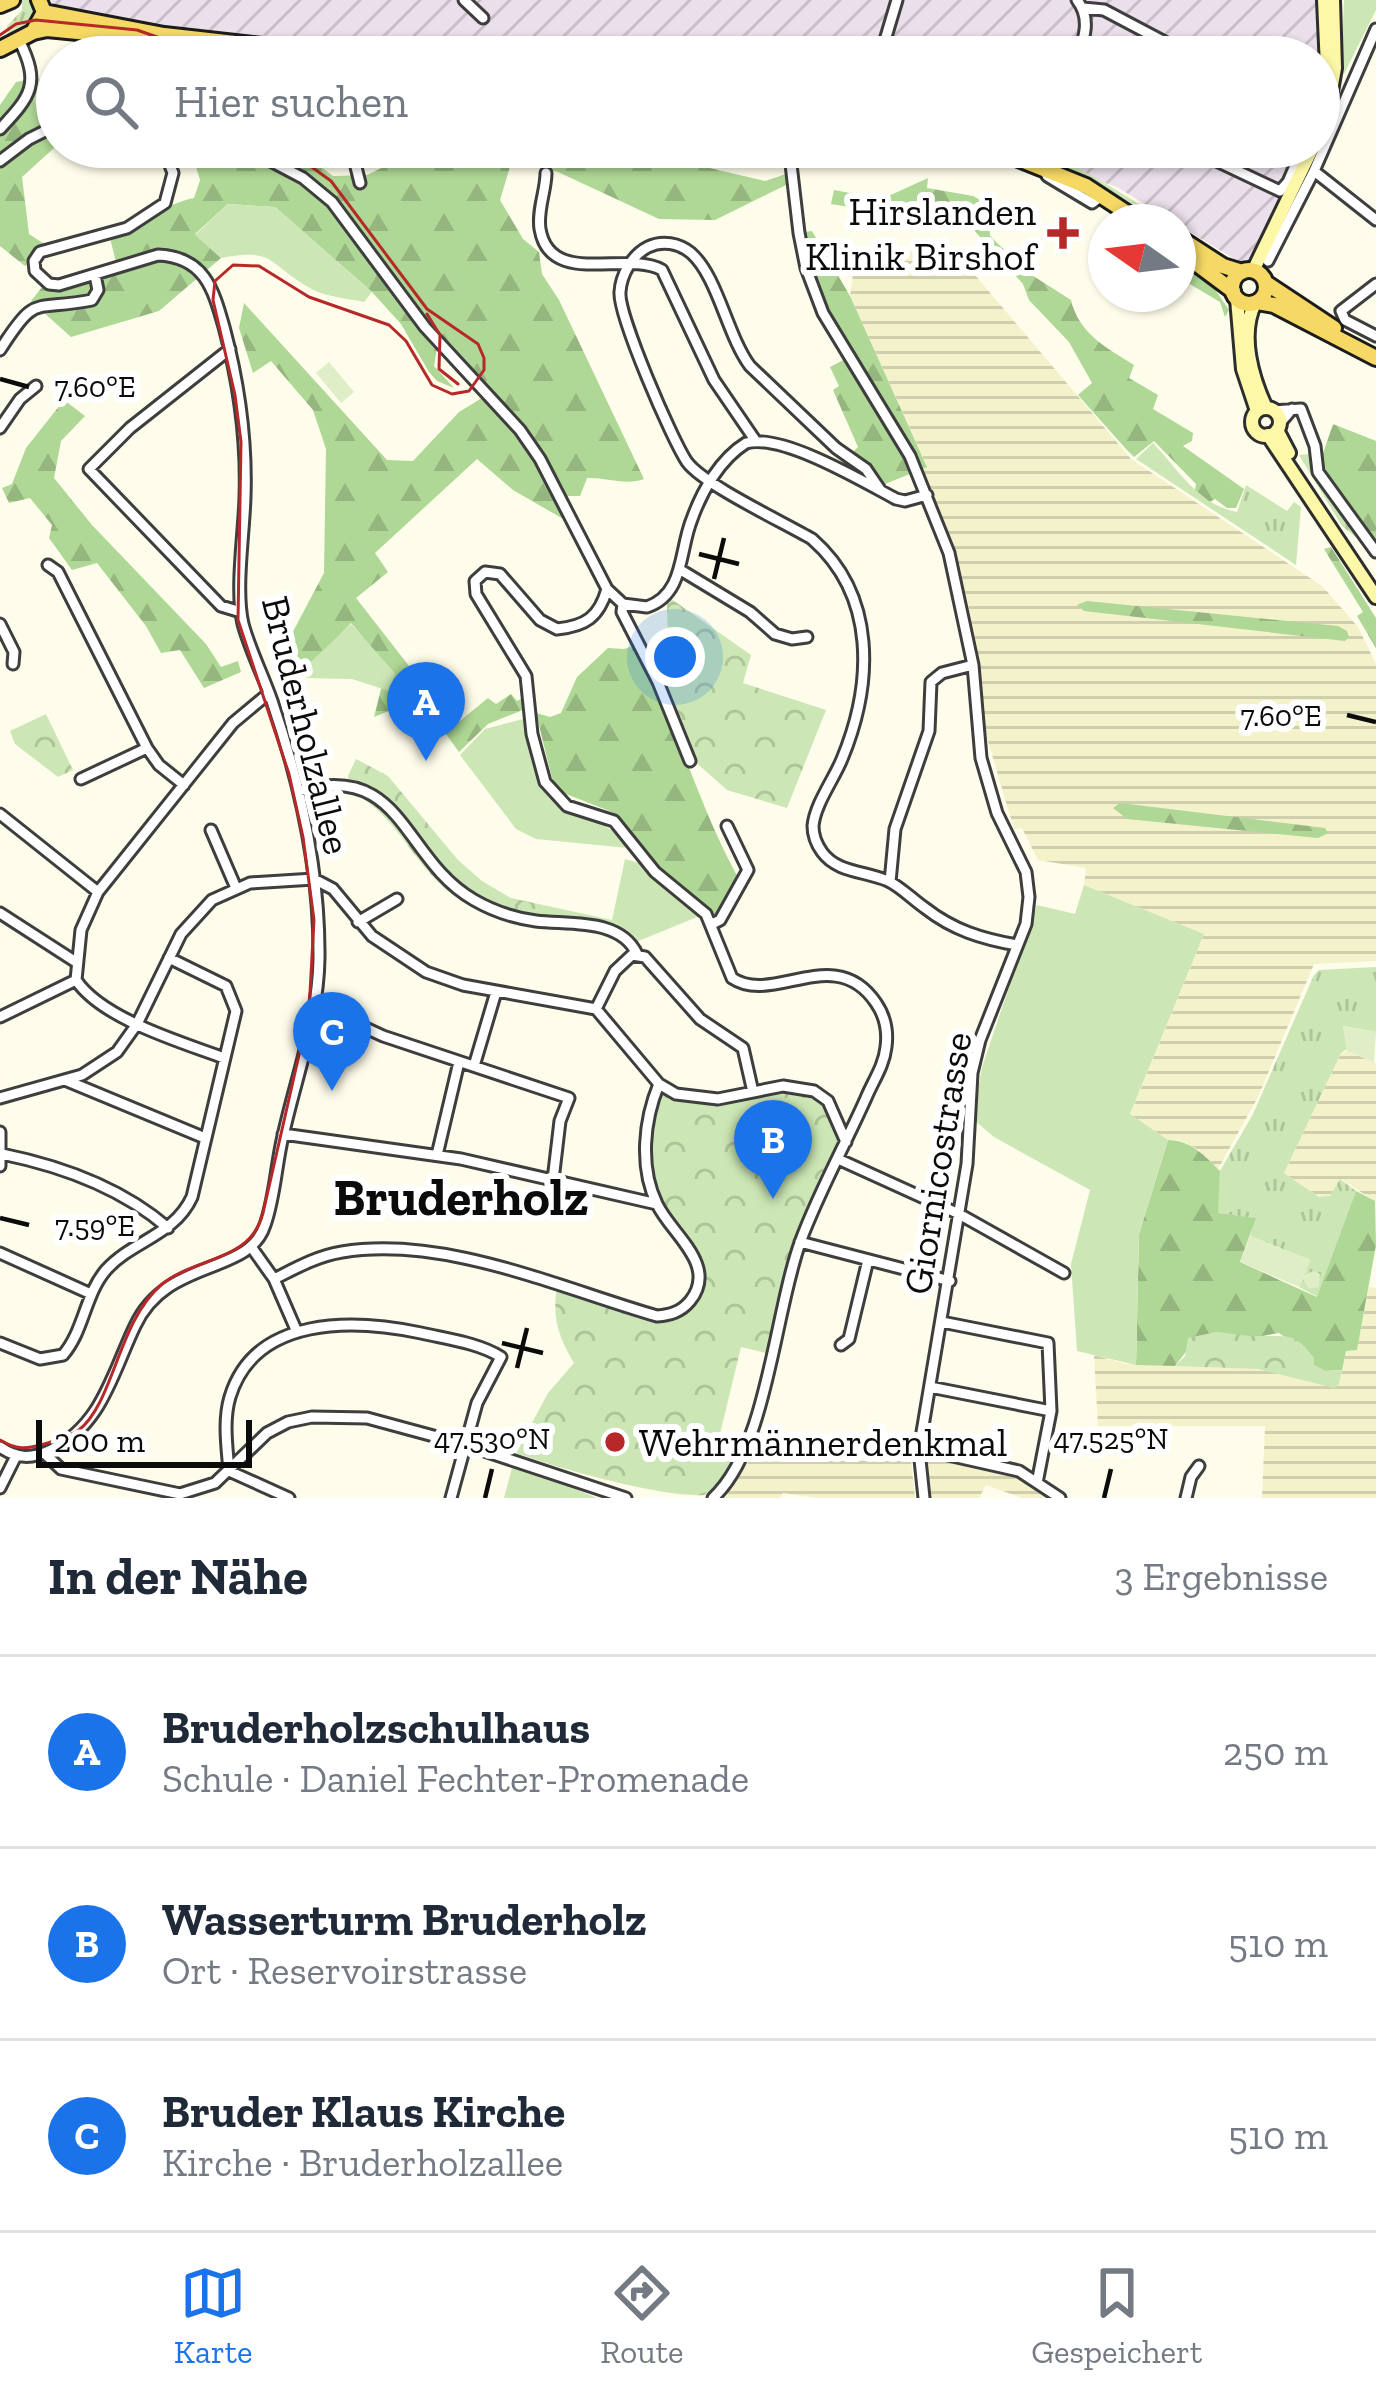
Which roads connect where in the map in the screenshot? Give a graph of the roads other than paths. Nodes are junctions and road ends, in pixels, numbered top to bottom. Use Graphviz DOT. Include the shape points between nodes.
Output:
graph roads {
  1 [pos="12,0"];
  2 [pos="464,0"];
  3 [pos="896,0"];
  4 [pos="1324,0"];
  5 [pos="1336,0"];
  6 [pos="42,4"];
  7 [pos="1080,4"];
  8 [pos="0,5"];
  9 [pos="483,17"];
  10 [pos="164,35"];
  11 [pos="26,36"];
  12 [pos="119,36"];
  13 [pos="156,36"];
  14 [pos="172,36"];
  15 [pos="886,36"];
  16 [pos="1084,36"];
  17 [pos="1152,36"];
  18 [pos="1326,36"];
  19 [pos="1335,36"];
  20 [pos="1375,36"];
  21 [pos="0,49"];
  22 [pos="1340,113"];
  23 [pos="0,129"];
  24 [pos="36,135"];
  25 [pos="0,161"];
  26 [pos="171,168"];
  27 [pos="284,168"];
  28 [pos="356,168"];
  29 [pos="791,168"];
  30 [pos="1028,168"];
  31 [pos="1047,168"];
  32 [pos="1231,168"];
  33 [pos="1294,168"];
  34 [pos="1302,168"];
  35 [pos="1315,168"];
  36 [pos="1314,171"];
  37 [pos="546,173"];
  38 [pos="360,183"];
  39 [pos="1103,195"];
  40 [pos="1376,196"];
  41 [pos="1116,204"];
  42 [pos="1126,204"];
  43 [pos="1365,207"];
  44 [pos="1376,220"];
  45 [pos="1196,249"];
  46 [pos="1268,261"];
  47 [pos="631,263"];
  48 [pos="1196,264"];
  49 [pos="1248,272"];
  50 [pos="95,275"];
  51 [pos="1266,283"];
  52 [pos="1376,284"];
  53 [pos="1235,295"];
  54 [pos="1256,303"];
  55 [pos="1376,336"];
  56 [pos="230,349"];
  57 [pos="0,350"];
  58 [pos="1376,354"];
  59 [pos="36,386"];
  60 [pos="1270,420"];
  61 [pos="0,428"];
  62 [pos="754,440"];
  63 [pos="711,480"];
  64 [pos="881,491"];
  65 [pos="927,495"];
  66 [pos="1376,552"];
  67 [pos="48,565"];
  68 [pos="680,569"];
  69 [pos="607,589"];
  70 [pos="1376,598"];
  71 [pos="623,604"];
  72 [pos="242,612"];
  73 [pos="0,624"];
  74 [pos="807,637"];
  75 [pos="14,664"];
  76 [pos="973,665"];
  77 [pos="269,693"];
  78 [pos="147,748"];
  79 [pos="690,761"];
  80 [pos="81,779"];
  81 [pos="184,785"];
  82 [pos="299,791"];
  83 [pos="0,814"];
  84 [pos="727,826"];
  85 [pos="211,830"];
  86 [pos="314,879"];
  87 [pos="890,881"];
  88 [pos="236,888"];
  89 [pos="98,892"];
  90 [pos="397,899"];
  91 [pos="0,913"];
  92 [pos="358,922"];
  93 [pos="712,924"];
  94 [pos="1017,945"];
  95 [pos="638,954"];
  96 [pos="170,958"];
  97 [pos="76,962"];
  98 [pos="76,980"];
  99 [pos="496,992"];
  100 [pos="316,1005"];
  101 [pos="596,1009"];
  102 [pos="0,1017"];
  103 [pos="136,1024"];
  104 [pos="224,1058"];
  105 [pos="459,1062"];
  106 [pos="474,1066"];
  107 [pos="65,1080"];
  108 [pos="659,1084"];
  109 [pos="753,1092"];
  110 [pos="0,1098"];
  111 [pos="0,1132"];
  112 [pos="283,1134"];
  113 [pos="205,1138"];
  114 [pos="846,1142"];
  115 [pos="437,1155"];
  116 [pos="838,1159"];
  117 [pos="1,1160"];
  118 [pos="553,1180"];
  119 [pos="657,1204"];
  120 [pos="959,1214"];
  121 [pos="168,1228"];
  122 [pos="800,1242"];
  123 [pos="253,1248"];
  124 [pos="0,1252"];
  125 [pos="868,1260"];
  126 [pos="1064,1273"];
  127 [pos="274,1279"];
  128 [pos="950,1281"];
  129 [pos="91,1294"];
  130 [pos="942,1322"];
  131 [pos="297,1332"];
  132 [pos="0,1342"];
  133 [pos="841,1345"];
  134 [pos="930,1387"];
  135 [pos="1051,1411"];
  136 [pos="463,1444"];
  137 [pos="749,1445"];
  138 [pos="0,1447"];
  139 [pos="920,1450"];
  140 [pos="44,1453"];
  141 [pos="16,1456"];
  142 [pos="1199,1466"];
  143 [pos="229,1471"];
  144 [pos="1037,1483"];
  145 [pos="0,1488"];
  146 [pos="606,1494"];
  147 [pos="289,1498"];
  148 [pos="452,1498"];
  149 [pos="626,1498"];
  150 [pos="713,1498"];
  151 [pos="924,1498"];
  152 [pos="1060,1498"];
  153 [pos="1186,1498"];
  1 -- 8 [label="main road"];
  2 -- 9 [label="street"];
  3 -- 15 [label="street"];
  4 -- 18 [label="main road"];
  5 -- 19 [label="main road"];
  6 -- 10 [label="main road"];
  6 -- 11 [label="main road"];
  7 -- 16 [label="street"];
  7 -- 17 [label="street"];
  10 -- 13 [label="main road"];
  10 -- 14 [label="main road"];
  11 -- 12 [label="main road" via="47,29"];
  11 -- 21 [label="main road"];
  11 -- 23 [label="street" via="30,94"];
  20 -- 22 [label="street"];
  24 -- 25 [label="street"];
  26 -- 50 [label="street" via="165,203 125,228 52,245 34,261 49,284"];
  27 -- 69 [label="street" via="332,202 425,327 520,430"];
  28 -- 38 [label="street"];
  29 -- 65 [label="street, Giornicostrasse" via="799,233 823,314"];
  30 -- 39 [label="street" via="1092,203"];
  31 -- 39 [label="main road"];
  32 -- 33 [label="street" via="1280,191"];
  34 -- 49 [label="main road"];
  35 -- 36 [label="street"];
  36 -- 43 [label="street"];
  36 -- 46 [label="street"];
  37 -- 47 [label="street" via="540,228 549,251 583,264"];
  39 -- 41 [label="main road"];
  39 -- 42 [label="main road"];
  40 -- 43 [label="street"];
  43 -- 44 [label="street"];
  45 -- 49 [label="main road"];
  47 -- 62 [label="street" via="655,266 669,279 714,380"];
  47 -- 63 [label="street" via="620,287 630,335 686,460"];
  47 -- 64 [label="street" via="650,246 686,249 751,366"];
  48 -- 53 [label="main road"];
  49 -- 51 [label="main road"];
  49 -- 53 [label="main road" via="1234,281"];
  50 -- 56 [label="street, Bruderholzallee" via="158,255 200,269"];
  50 -- 57 [label="street" via="92,300 34,306"];
  51 -- 54 [label="main road"];
  51 -- 58 [label="main road"];
  52 -- 55 [label="street" via="1341,314"];
  53 -- 54 [label="main road"];
  53 -- 60 [label="main road" via="1243,369"];
  54 -- 58 [label="main road"];
  54 -- 60 [label="main road" via="1249,349"];
  56 -- 72 [label="street, Bruderholzallee" via="244,434"];
  56 -- 72 [label="street" via="89,469 221,607"];
  59 -- 61 [label="street"];
  60 -- 66 [label="street" via="1301,409 1318,472"];
  60 -- 70 [label="main road"];
  62 -- 63 [label="street"];
  62 -- 64 [label="street"];
  63 -- 68 [label="street" via="690,522"];
  63 -- 87 [label="street" via="812,539 852,589 864,644 860,698 813,827 838,866"];
  64 -- 65 [label="street" via="905,501"];
  65 -- 76 [label="street, Giornicostrasse" via="949,553"];
  67 -- 78 [label="street"];
  68 -- 71 [label="street" via="658,603"];
  68 -- 74 [label="street" via="775,634"];
  69 -- 71 [label="street"];
  69 -- 93 [label="street" via="591,620 557,628 496,572 479,575 474,587 526,676 545,782 567,806 614,821"];
  71 -- 79 [label="street"];
  72 -- 77 [label="street, Bruderholzallee"];
  73 -- 75 [label="street"];
  76 -- 87 [label="street" via="931,682 929,731 895,829"];
  76 -- 94 [label="street, Giornicostrasse" via="987,784 1027,872 1028,910"];
  77 -- 81 [label="street" via="232,723"];
  77 -- 82 [label="street, Bruderholzallee"];
  78 -- 80 [label="street"];
  78 -- 81 [label="street"];
  81 -- 89 [label="street"];
  82 -- 86 [label="street, Bruderholzallee"];
  82 -- 95 [label="street" via="338,782 357,787 385,804 439,872 472,899 513,916 605,928"];
  83 -- 89 [label="street"];
  84 -- 93 [label="street" via="748,870"];
  85 -- 88 [label="street"];
  86 -- 88 [label="street"];
  86 -- 92 [label="street" via="333,889"];
  86 -- 100 [label="street, Bruderholzallee"];
  87 -- 94 [label="street" via="958,929"];
  88 -- 96 [label="street" via="191,920"];
  89 -- 97 [label="street"];
  90 -- 92 [label="street"];
  91 -- 97 [label="street"];
  92 -- 99 [label="street" via="426,972"];
  93 -- 114 [label="street" via="741,984 824,974 852,982 875,1001 886,1050"];
  94 -- 120 [label="street, Giornicostrasse" via="972,1073"];
  95 -- 101 [label="street" via="615,971"];
  95 -- 109 [label="street" via="700,1019 743,1048"];
  96 -- 103 [label="street"];
  96 -- 104 [label="street" via="233,997"];
  97 -- 98 [label="street"];
  98 -- 102 [label="street"];
  98 -- 103 [label="street"];
  99 -- 101 [label="street"];
  99 -- 106 [label="street"];
  100 -- 105 [label="street"];
  100 -- 112 [label="street, Bruderholzallee"];
  101 -- 108 [label="street"];
  103 -- 104 [label="street"];
  103 -- 107 [label="street" via="102,1065"];
  104 -- 113 [label="street"];
  105 -- 106 [label="street"];
  105 -- 115 [label="street"];
  106 -- 118 [label="street" via="569,1098"];
  107 -- 110 [label="street"];
  107 -- 113 [label="street"];
  108 -- 109 [label="street" via="695,1098"];
  108 -- 119 [label="street" via="645,1147"];
  109 -- 114 [label="street" via="814,1090 828,1101"];
  111 -- 117 [label="street"];
  112 -- 115 [label="street"];
  112 -- 123 [label="street, Bruderholzallee" via="267,1221"];
  113 -- 121 [label="street" via="192,1197"];
  114 -- 116 [label="street"];
  115 -- 118 [label="street"];
  116 -- 120 [label="street"];
  116 -- 122 [label="street"];
  117 -- 121 [label="street" via="40,1162 129,1199"];
  118 -- 119 [label="street"];
  119 -- 127 [label="street" via="700,1276 685,1308 669,1315 482,1263 398,1249 322,1256"];
  120 -- 126 [label="street"];
  120 -- 128 [label="street, Giornicostrasse"];
  121 -- 129 [label="street" via="121,1257"];
  122 -- 125 [label="street"];
  122 -- 137 [label="street"];
  123 -- 127 [label="street"];
  123 -- 140 [label="street" via="157,1294 91,1421"];
  124 -- 129 [label="street"];
  125 -- 128 [label="street"];
  125 -- 133 [label="street"];
  127 -- 131 [label="street"];
  128 -- 130 [label="street, Giornicostrasse"];
  129 -- 132 [label="street" via="63,1355 40,1359"];
  130 -- 134 [label="street, Giornicostrasse"];
  130 -- 135 [label="street" via="1048,1343"];
  131 -- 136 [label="street" via="362,1324 501,1357"];
  131 -- 143 [label="street" via="267,1346 239,1376 226,1422"];
  134 -- 135 [label="street"];
  134 -- 139 [label="street, Giornicostrasse"];
  135 -- 144 [label="street"];
  136 -- 143 [label="street" via="367,1418 312,1417 267,1433"];
  136 -- 146 [label="street"];
  136 -- 148 [label="street"];
  137 -- 139 [label="street" via="861,1442"];
  137 -- 150 [label="street"];
  138 -- 141 [label="street"];
  139 -- 144 [label="street" via="1018,1471"];
  139 -- 151 [label="street, Giornicostrasse"];
  140 -- 141 [label="street"];
  140 -- 143 [label="street" via="61,1468 162,1493 203,1489"];
  141 -- 145 [label="street"];
  142 -- 153 [label="street"];
  143 -- 147 [label="street"];
  144 -- 152 [label="street"];
  146 -- 149 [label="street"];
}
